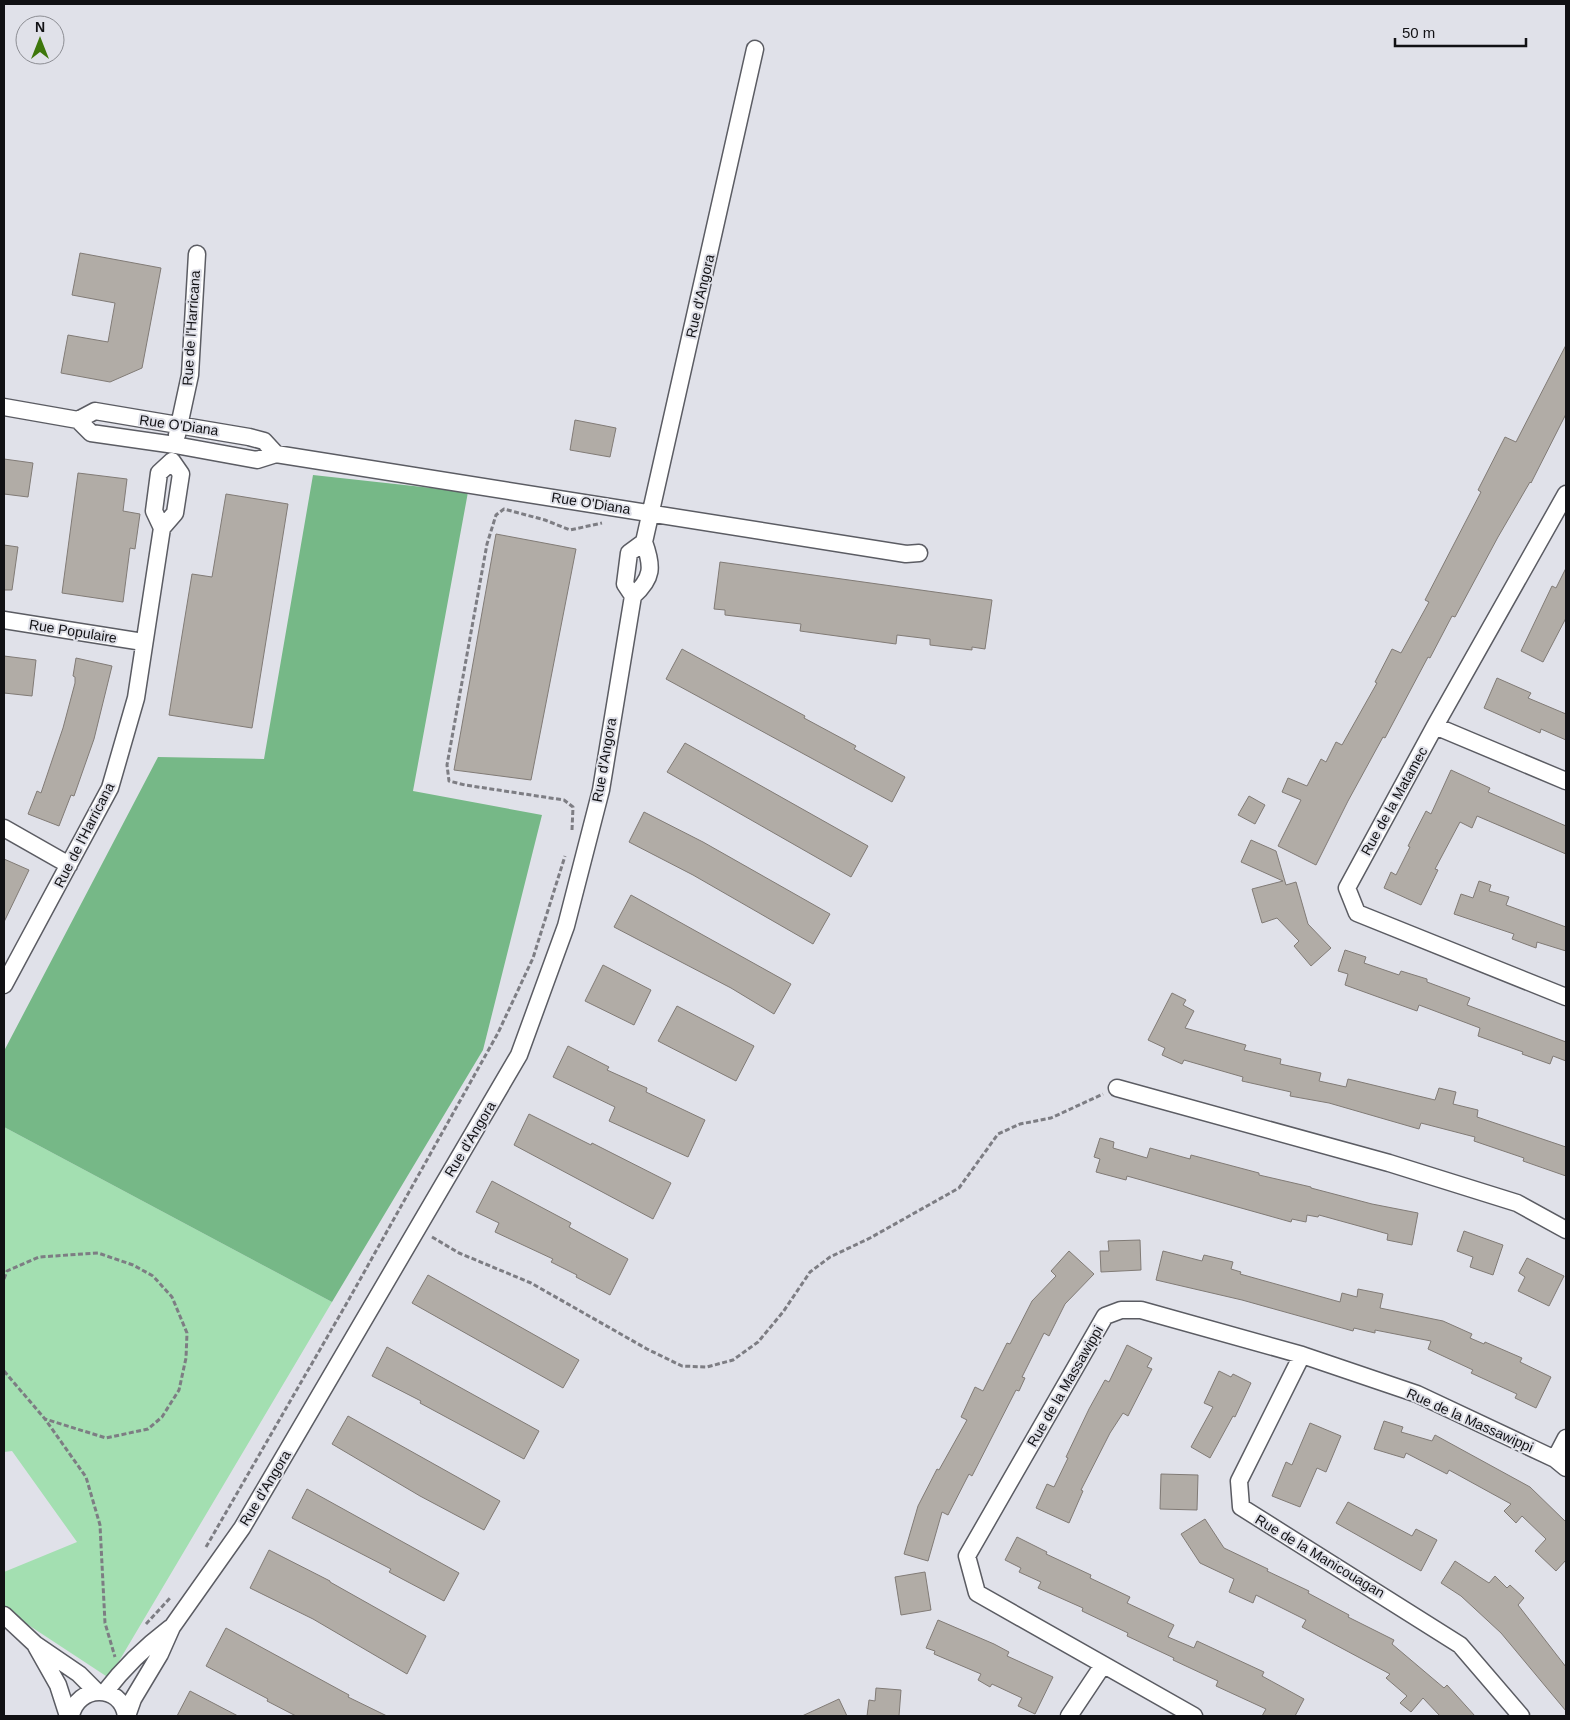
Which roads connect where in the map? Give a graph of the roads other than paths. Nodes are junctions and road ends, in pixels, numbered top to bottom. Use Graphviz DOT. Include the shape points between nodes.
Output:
graph roads {
  1 [pos="755,48"];
  2 [pos="197,254"];
  3 [pos="4,408"];
  4 [pos="78,420"];
  5 [pos="179,424"];
  6 [pos="174,453"];
  7 [pos="276,454"];
  8 [pos="1566,494"];
  9 [pos="651,512"];
  10 [pos="912,553"];
  11 [pos="4,620"];
  12 [pos="143,642"];
  13 [pos="1435,726"];
  14 [pos="1566,781"];
  15 [pos="4,828"];
  16 [pos="69,865"];
  17 [pos="4,984"];
  18 [pos="1566,997"];
  19 [pos="1116,1088"];
  20 [pos="1566,1230"];
  21 [pos="1302,1355"];
  22 [pos="1566,1438"];
  23 [pos="1561,1464"];
  24 [pos="4,1615"];
  25 [pos="172,1627"];
  26 [pos="35,1644"];
  27 [pos="1103,1665"];
  28 [pos="101,1692"];
  29 [pos="69,1716"];
  30 [pos="127,1716"];
  31 [pos="1069,1716"];
  32 [pos="1194,1716"];
  33 [pos="1521,1716"];
  1 -- 9 [label="street, Rue d'Angora"];
  2 -- 5 [label="street, Rue de l'Harricana" via="190,375"];
  3 -- 4 [label="street, Rue O'Diana"];
  4 -- 5 [label="street, Rue O'Diana" via="95,411"];
  4 -- 6 [label="street, Rue O'Diana" via="91,433"];
  5 -- 6 [label="street, Rue de l'Harricana"];
  5 -- 7 [label="street, Rue O'Diana" via="264,441"];
  6 -- 7 [label="street, Rue O'Diana" via="256,460"];
  6 -- 12 [label="street, Rue de l'Harricana" via="181,474 176,513 162,528"];
  7 -- 9 [label="street, Rue O'Diana"];
  8 -- 13 [label="street, Rue de la Matamec"];
  9 -- 10 [label="street, Rue O'Diana"];
  9 -- 25 [label="street, Rue d'Angora" via="644,542 651,560 647,584 633,596 599,798 566,926 520,1054 242,1528"];
  11 -- 12 [label="street, Rue Populaire"];
  12 -- 16 [label="street, Rue de l'Harricana" via="136,698 110,788"];
  13 -- 14 [label="street"];
  13 -- 18 [label="street, Rue de la Matamec" via="1347,888 1357,914"];
  15 -- 16 [label="street"];
  16 -- 17 [label="street, Rue de l'Harricana"];
  19 -- 20 [label="street" via="1389,1163 1517,1203"];
  21 -- 23 [label="street, Rue de la Massawippi" via="1417,1394"];
  21 -- 27 [label="street, Rue de la Massawippi" via="1141,1310 1121,1310 1105,1316 967,1556 976,1593"];
  21 -- 33 [label="street, Rue de la Manicouagan" via="1239,1481 1241,1507 1460,1645"];
  22 -- 23 [label="street"];
  24 -- 26 [label="street"];
  25 -- 28 [label="street, Rue d'Angora" via="148,1645"];
  25 -- 30 [label="street, Rue d'Angora"];
  26 -- 28 [label="street"];
  26 -- 29 [label="street" via="58,1686"];
  27 -- 31 [label="street"];
  27 -- 32 [label="street, Rue de la Massawippi"];
  28 -- 29 [label="street" via="79,1699"];
  28 -- 30 [label="street" via="121,1702"];
}
